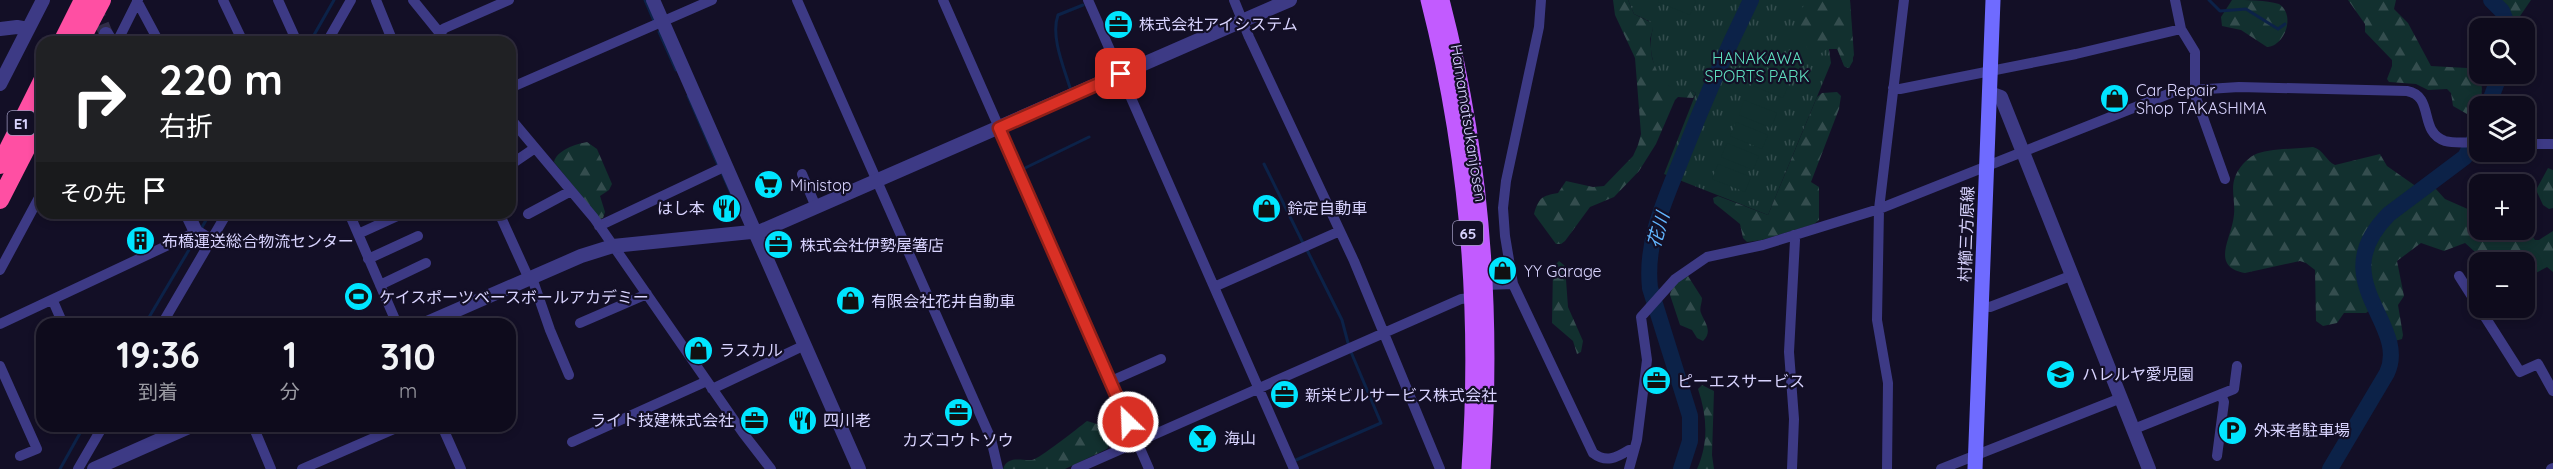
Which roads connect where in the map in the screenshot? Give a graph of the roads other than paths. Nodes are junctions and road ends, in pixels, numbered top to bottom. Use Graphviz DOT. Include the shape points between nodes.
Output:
graph roads {
  1 [pos="43,0"];
  2 [pos="83,0"];
  3 [pos="102,0"];
  4 [pos="223,0"];
  5 [pos="278,0"];
  6 [pos="351,0"];
  7 [pos="376,0"];
  8 [pos="413,0"];
  9 [pos="509,0"];
  10 [pos="653,0"];
  11 [pos="712,0"];
  12 [pos="797,0"];
  13 [pos="942,0"];
  14 [pos="1088,0"];
  15 [pos="1234,0"];
  16 [pos="1290,0"];
  17 [pos="1428,0"];
  18 [pos="1442,0"];
  19 [pos="1541,0"];
  20 [pos="1904,0"];
  21 [pos="1993,0"];
  22 [pos="2175,0"];
  23 [pos="137,1"];
  24 [pos="1243,21"];
  25 [pos="662,22"];
  26 [pos="28,29"];
  27 [pos="2181,29"];
  28 [pos="0,30"];
  29 [pos="439,32"];
  30 [pos="65,36"];
  31 [pos="83,36"];
  32 [pos="114,36"];
  33 [pos="156,36"];
  34 [pos="240,36"];
  35 [pos="294,36"];
  36 [pos="330,36"];
  37 [pos="391,36"];
  38 [pos="442,36"];
  39 [pos="1991,70"];
  40 [pos="1121,74"];
  41 [pos="0,84"];
  42 [pos="516,85"];
  43 [pos="1893,88"];
  44 [pos="2196,88"];
  45 [pos="36,93"];
  46 [pos="1990,93"];
  47 [pos="516,125"];
  48 [pos="999,128"];
  49 [pos="36,130"];
  50 [pos="2469,142"];
  51 [pos="2535,144"];
  52 [pos="2553,144"];
  53 [pos="535,148"];
  54 [pos="2024,151"];
  55 [pos="516,161"];
  56 [pos="0,165"];
  57 [pos="726,166"];
  58 [pos="1987,166"];
  59 [pos="802,174"];
  60 [pos="2225,179"];
  61 [pos="877,181"];
  62 [pos="572,191"];
  63 [pos="0,200"];
  64 [pos="36,203"];
  65 [pos="816,207"];
  66 [pos="1879,209"];
  67 [pos="528,214"];
  68 [pos="190,219"];
  69 [pos="223,219"];
  70 [pos="352,219"];
  71 [pos="391,219"];
  72 [pos="502,219"];
  73 [pos="599,226"];
  74 [pos="1340,231"];
  75 [pos="196,232"];
  76 [pos="756,232"];
  77 [pos="358,234"];
  78 [pos="1794,235"];
  79 [pos="418,236"];
  80 [pos="210,241"];
  81 [pos="613,246"];
  82 [pos="368,259"];
  83 [pos="426,263"];
  84 [pos="0,270"];
  85 [pos="2073,275"];
  86 [pos="2458,276"];
  87 [pos="531,278"];
  88 [pos="1513,284"];
  89 [pos="380,285"];
  90 [pos="1485,285"];
  91 [pos="1214,286"];
  92 [pos="647,294"];
  93 [pos="1472,298"];
  94 [pos="53,301"];
  95 [pos="1982,306"];
  96 [pos="60,318"];
  97 [pos="165,318"];
  98 [pos="394,318"];
  99 [pos="439,318"];
  100 [pos="580,323"];
  101 [pos="0,324"];
  102 [pos="1384,333"];
  103 [pos="805,345"];
  104 [pos="1161,358"];
  105 [pos="0,366"];
  106 [pos="2236,366"];
  107 [pos="569,375"];
  108 [pos="1110,381"];
  109 [pos="710,385"];
  110 [pos="1259,388"];
  111 [pos="2553,391"];
  112 [pos="2221,394"];
  113 [pos="2121,398"];
  114 [pos="2134,429"];
  115 [pos="100,432"];
  116 [pos="177,432"];
  117 [pos="256,432"];
  118 [pos="387,432"];
  119 [pos="445,432"];
  120 [pos="573,442"];
  121 [pos="1137,442"];
  122 [pos="1634,451"];
  123 [pos="20,456"];
  124 [pos="2217,456"];
  125 [pos="1976,462"];
  126 [pos="768,468"];
  127 [pos="78,469"];
  128 [pos="93,469"];
  129 [pos="271,469"];
  130 [pos="302,469"];
  131 [pos="461,469"];
  132 [pos="859,469"];
  133 [pos="998,469"];
  134 [pos="1076,469"];
  135 [pos="1149,469"];
  136 [pos="1294,469"];
  137 [pos="1440,469"];
  138 [pos="1470,469"];
  139 [pos="1483,469"];
  140 [pos="1629,469"];
  141 [pos="1792,469"];
  142 [pos="1887,469"];
  143 [pos="1941,469"];
  144 [pos="2149,469"];
  1 -- 26 [label="street"];
  2 -- 30 [label="highway"];
  3 -- 31 [label="highway"];
  4 -- 34 [label="street"];
  5 -- 35 [label="street"];
  6 -- 36 [label="street"];
  7 -- 37 [label="street"];
  8 -- 29 [label="street"];
  9 -- 29 [label="street"];
  10 -- 25 [label="street"];
  11 -- 25 [label="street"];
  12 -- 61 [label="street"];
  13 -- 48 [label="street"];
  14 -- 40 [label="street"];
  15 -- 24 [label="street"];
  16 -- 24 [label="street"];
  17 -- 93 [label="main road, Hamamatsukanjosen / 65" via="1457,145"];
  18 -- 90 [label="main road, Hamamatsukanjosen / 65" via="1471,143"];
  19 -- 88 [label="street" via="1539,27 1504,194 1505,236"];
  20 -- 43 [label="street"];
  21 -- 39 [label="main road, 村櫛三方原線"];
  22 -- 27 [label="street"];
  23 -- 32 [label="street"];
  23 -- 33 [label="street"];
  24 -- 40 [label="street"];
  24 -- 74 [label="street"];
  25 -- 42 [label="street"];
  25 -- 57 [label="street"];
  26 -- 28 [label="street"];
  26 -- 41 [label="street"];
  27 -- 39 [label="street"];
  27 -- 44 [label="street" via="2195,52"];
  29 -- 38 [label="street"];
  39 -- 43 [label="street"];
  39 -- 46 [label="main road, 村櫛三方原線"];
  40 -- 48 [label="street"];
  40 -- 91 [label="street"];
  43 -- 66 [label="street"];
  44 -- 50 [label="street" via="2413,92 2422,99 2430,128 2438,137 2449,142"];
  44 -- 54 [label="street" via="2169,93"];
  44 -- 60 [label="street" via="2195,96"];
  45 -- 56 [label="highway, E1"];
  46 -- 54 [label="street" via="2001,97"];
  46 -- 58 [label="main road, 村櫛三方原線"];
  47 -- 53 [label="street"];
  48 -- 61 [label="street"];
  48 -- 108 [label="street"];
  49 -- 63 [label="highway, E1"];
  51 -- 52 [label="street"];
  53 -- 55 [label="street"];
  53 -- 62 [label="street"];
  54 -- 58 [label="street"];
  54 -- 85 [label="street"];
  57 -- 73 [label="street"];
  57 -- 76 [label="street"];
  58 -- 66 [label="street"];
  58 -- 95 [label="main road, 村櫛三方原線"];
  59 -- 65 [label="street"];
  61 -- 65 [label="street"];
  61 -- 133 [label="street" via="991,439"];
  62 -- 67 [label="street"];
  62 -- 73 [label="street"];
  64 -- 84 [label="street"];
  65 -- 76 [label="street"];
  66 -- 78 [label="street"];
  66 -- 142 [label="street" via="1877,320 1887,383"];
  68 -- 75 [label="street"];
  69 -- 80 [label="street"];
  70 -- 77 [label="street"];
  71 -- 77 [label="street"];
  72 -- 87 [label="street"];
  73 -- 81 [label="street"];
  74 -- 91 [label="street"];
  74 -- 102 [label="street"];
  75 -- 80 [label="street"];
  75 -- 94 [label="street"];
  76 -- 81 [label="street"];
  76 -- 103 [label="street"];
  77 -- 82 [label="street"];
  78 -- 122 [label="street" via="1707,257 1682,273 1641,317 1647,360"];
  78 -- 141 [label="street" via="1789,352 1794,419"];
  79 -- 82 [label="street"];
  80 -- 97 [label="street"];
  81 -- 87 [label="street"];
  81 -- 92 [label="street"];
  82 -- 89 [label="street"];
  83 -- 89 [label="street"];
  85 -- 95 [label="street" via="1990,307"];
  85 -- 113 [label="street"];
  86 -- 111 [label="street" via="2520,372 2538,364"];
  87 -- 99 [label="street"];
  87 -- 107 [label="street"];
  88 -- 90 [label="street"];
  88 -- 122 [label="street" via="1593,453 1611,459"];
  89 -- 98 [label="street"];
  90 -- 139 [label="main road, Hamamatsukanjosen / 65"];
  91 -- 110 [label="street"];
  92 -- 100 [label="street"];
  92 -- 109 [label="street"];
  93 -- 102 [label="street" via="1461,299"];
  93 -- 138 [label="main road, Hamamatsukanjosen / 65"];
  94 -- 96 [label="street"];
  94 -- 101 [label="street"];
  95 -- 125 [label="main road, 村櫛三方原線"];
  102 -- 110 [label="street"];
  102 -- 137 [label="street"];
  103 -- 109 [label="street"];
  103 -- 132 [label="street"];
  104 -- 108 [label="street"];
  105 -- 123 [label="street" via="37,448"];
  106 -- 112 [label="street" via="2234,389"];
  108 -- 121 [label="street"];
  109 -- 120 [label="street"];
  109 -- 126 [label="street"];
  110 -- 121 [label="street"];
  110 -- 136 [label="street"];
  112 -- 114 [label="street"];
  112 -- 124 [label="street" via="2224,402"];
  113 -- 114 [label="street"];
  113 -- 125 [label="street"];
  114 -- 144 [label="street"];
  115 -- 127 [label="street"];
  116 -- 128 [label="street"];
  117 -- 129 [label="street"];
  118 -- 130 [label="street"];
  119 -- 131 [label="street"];
  121 -- 134 [label="street"];
  121 -- 135 [label="street"];
  122 -- 140 [label="street"];
  125 -- 143 [label="street"];
}
